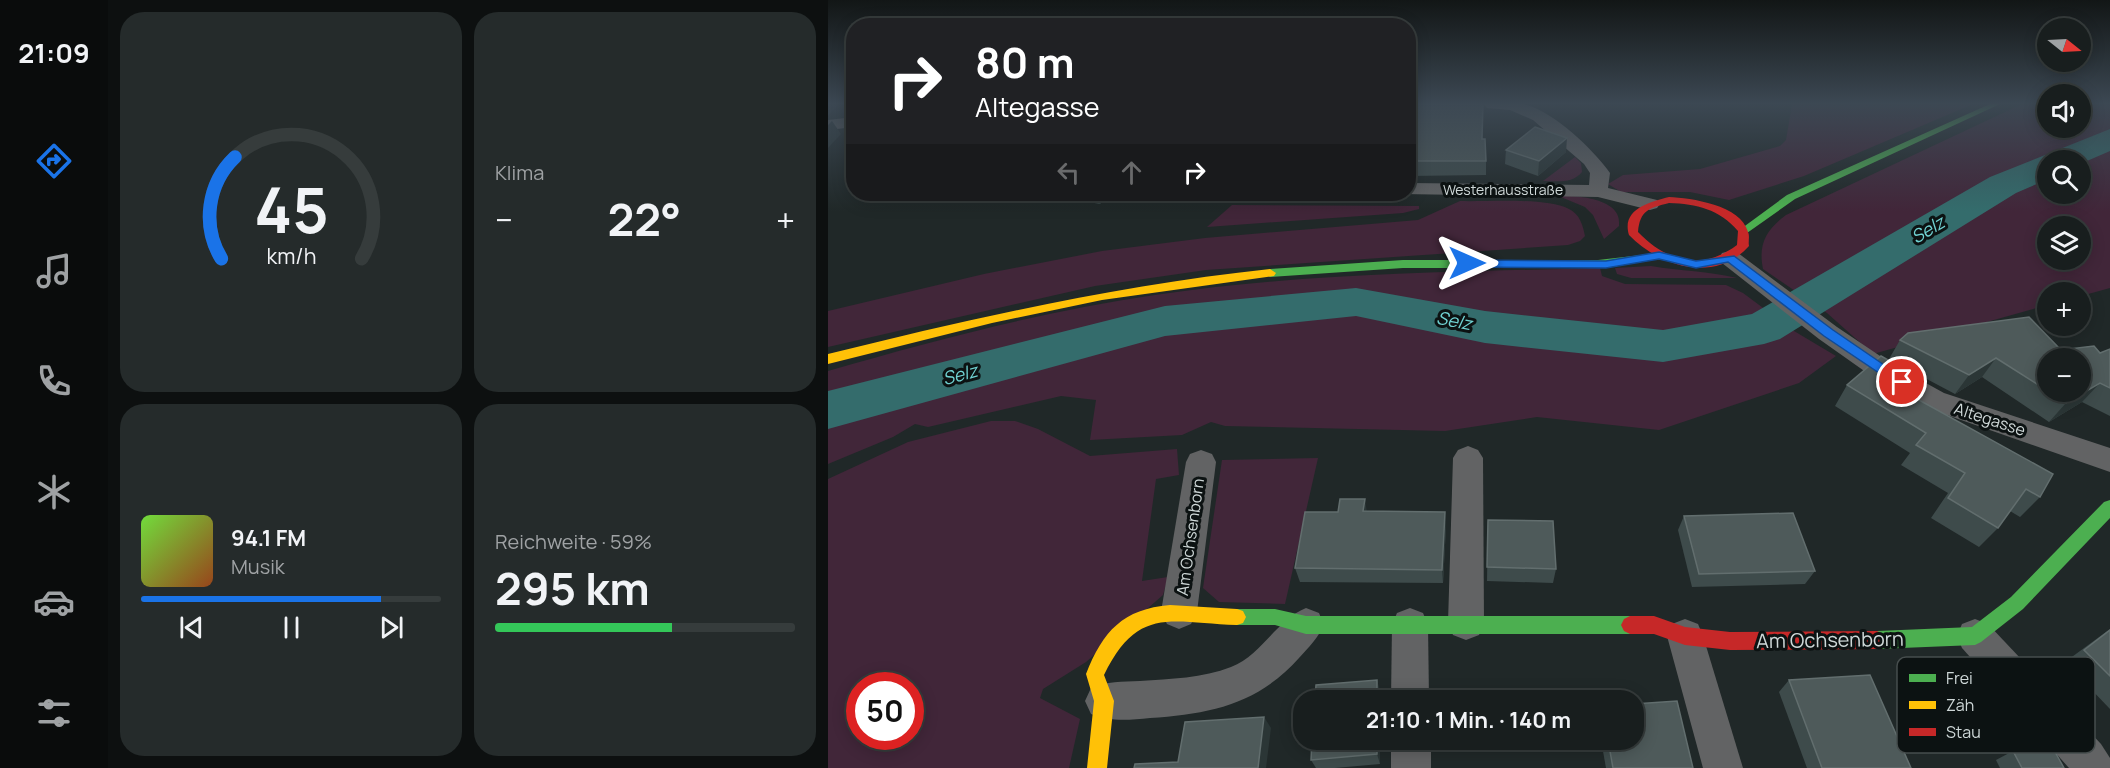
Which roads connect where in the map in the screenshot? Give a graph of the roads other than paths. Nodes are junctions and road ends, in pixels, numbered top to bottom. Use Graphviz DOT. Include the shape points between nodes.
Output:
graph roads {
  1 [pos="1567,140"];
  2 [pos="1916,140"];
  3 [pos="1812,186"];
  4 [pos="1416,189"];
  5 [pos="1598,191"];
  6 [pos="1761,202"];
  7 [pos="1743,206"];
  8 [pos="1721,210"];
  9 [pos="1636,222"];
  10 [pos="1743,231"];
  11 [pos="1590,250"];
  12 [pos="1659,256"];
  13 [pos="1730,258"];
  14 [pos="1444,263"];
  15 [pos="828,359"];
  16 [pos="1468,458"];
  17 [pos="2110,460"];
  18 [pos="1201,462"];
  19 [pos="2110,507"];
  20 [pos="1179,612"];
  21 [pos="1466,623"];
  22 [pos="1306,625"];
  23 [pos="1410,625"];
  24 [pos="1685,636"];
  25 [pos="1975,636"];
  26 [pos="1994,657"];
  27 [pos="1410,690"];
  28 [pos="1104,701"];
  29 [pos="1411,750"];
  30 [pos="2082,753"];
  31 [pos="1097,768"];
  32 [pos="1411,768"];
  33 [pos="1723,768"];
  34 [pos="2094,768"];
  1 -- 5 [label="street" via="1600,173"];
  2 -- 3 [label="main road"];
  3 -- 6 [label="main road"];
  3 -- 10 [label="main road" via="1771,209"];
  4 -- 5 [label="street, Westerhausstraße"];
  5 -- 9 [label="street, Westerhausstraße"];
  7 -- 8 [label="main road"];
  8 -- 9 [label="main road" via="1679,199"];
  8 -- 10 [label="main road"];
  9 -- 12 [label="main road" via="1640,243"];
  10 -- 13 [label="main road" via="1743,246"];
  11 -- 14 [label="main road"];
  12 -- 13 [label="main road" via="1696,264"];
  12 -- 14 [label="main road" via="1606,264"];
  13 -- 17 [label="street, Altegasse" via="1886,373 1935,400"];
  14 -- 15 [label="main road" via="1310,269 1147,287 1018,311"];
  16 -- 21 [label="street"];
  18 -- 20 [label="street, Am Ochsenborn"];
  19 -- 25 [label="main road" via="2017,603"];
  20 -- 22 [label="main road, Am Ochsenborn" via="1216,617 1275,617"];
  20 -- 28 [label="main road, Am Ochsenborn" via="1137,617 1104,652 1095,674"];
  21 -- 23 [label="main road, Am Ochsenborn"];
  21 -- 24 [label="main road, Am Ochsenborn" via="1654,625"];
  22 -- 23 [label="main road, Am Ochsenborn"];
  22 -- 28 [label="street" via="1257,674 1233,686 1153,702"];
  23 -- 27 [label="street"];
  24 -- 25 [label="main road, Am Ochsenborn" via="1730,641"];
  24 -- 33 [label="street"];
  25 -- 26 [label="street"];
  28 -- 31 [label="main road, Am Ochsenborn"];
  29 -- 32 [label="street"];
  30 -- 34 [label="street"];
}
